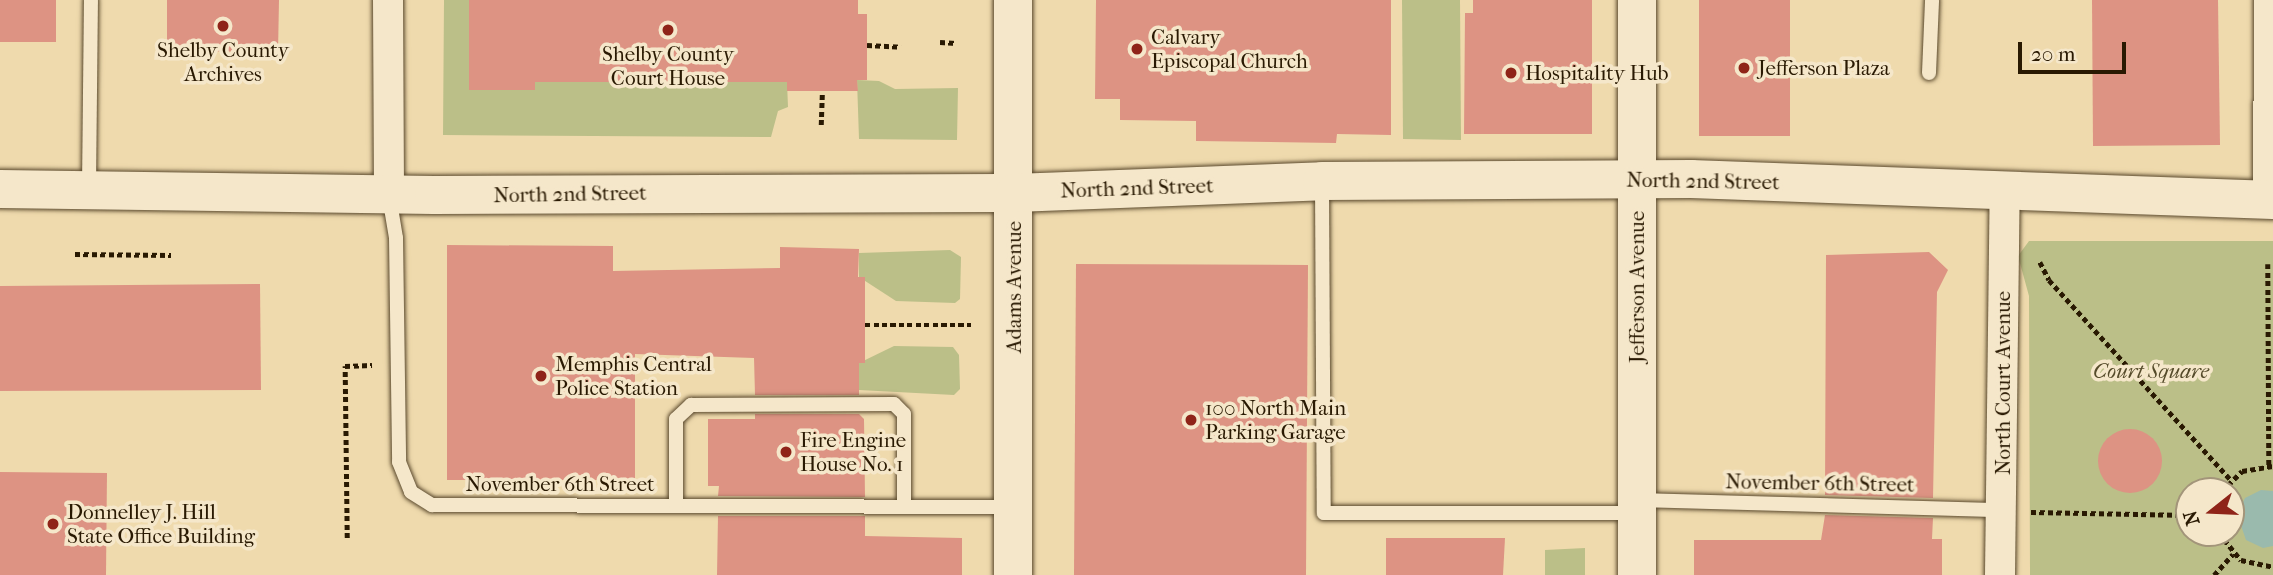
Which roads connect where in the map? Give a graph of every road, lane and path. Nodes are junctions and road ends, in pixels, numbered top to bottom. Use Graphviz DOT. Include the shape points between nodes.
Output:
graph roads {
  1 [pos="91,0"];
  2 [pos="388,0"];
  3 [pos="1013,0"];
  4 [pos="1637,0"];
  5 [pos="1932,0"];
  6 [pos="2269,0"];
  7 [pos="940,42"];
  8 [pos="956,43"];
  9 [pos="867,46"];
  10 [pos="901,47"];
  11 [pos="1929,72"];
  12 [pos="822,90"];
  13 [pos="821,125"];
  14 [pos="1637,179"];
  15 [pos="1322,181"];
  16 [pos="0,189"];
  17 [pos="89,189"];
  18 [pos="2005,191"];
  19 [pos="1014,192"];
  20 [pos="389,194"];
  21 [pos="2271,200"];
  22 [pos="75,254"];
  23 [pos="171,256"];
  24 [pos="2040,262"];
  25 [pos="2268,264"];
  26 [pos="865,325"];
  27 [pos="971,326"];
  28 [pos="398,365"];
  29 [pos="2271,466"];
  30 [pos="2228,477"];
  31 [pos="2240,477"];
  32 [pos="676,506"];
  33 [pos="904,507"];
  34 [pos="1013,507"];
  35 [pos="1637,507"];
  36 [pos="2016,511"];
  37 [pos="2175,515"];
  38 [pos="347,538"];
  39 [pos="2228,547"];
  40 [pos="2233,554"];
  41 [pos="2265,567"];
  42 [pos="2273,567"];
  43 [pos="1013,575"];
  44 [pos="1637,575"];
  45 [pos="2000,575"];
  46 [pos="2214,575"];
  47 [pos="2264,575"];
  1 -- 17 [label="lane"];
  2 -- 20 [label="street"];
  3 -- 19 [label="main road, Adams Avenue"];
  4 -- 14 [label="main road, Jefferson Avenue"];
  5 -- 11 [label="lane"];
  6 -- 21 [label="street"];
  7 -- 8 [label="path"];
  9 -- 10 [label="path"];
  12 -- 13 [label="path"];
  14 -- 15 [label="main road, North 2nd Street"];
  14 -- 18 [label="main road, North 2nd Street"];
  14 -- 35 [label="main road, Jefferson Avenue"];
  15 -- 19 [label="main road, North 2nd Street"];
  15 -- 35 [label="lane, November 6th Street" via="1324,513"];
  16 -- 17 [label="main road, North 2nd Street"];
  17 -- 20 [label="main road, North 2nd Street"];
  18 -- 21 [label="main road, North 2nd Street"];
  18 -- 36 [label="street, North Court Avenue"];
  19 -- 20 [label="main road, North 2nd Street"];
  19 -- 34 [label="main road, Adams Avenue"];
  20 -- 28 [label="lane, November 6th Street" via="396,238"];
  22 -- 23 [label="path"];
  24 -- 30 [label="path" via="2049,280"];
  25 -- 29 [label="path"];
  26 -- 27 [label="path"];
  28 -- 32 [label="lane, November 6th Street" via="399,462 411,492 432,505"];
  28 -- 38 [label="path" via="345,366"];
  29 -- 31 [label="path"];
  32 -- 33 [label="lane, November 6th Street"];
  32 -- 33 [label="lane" via="676,419 691,405 894,404 904,414"];
  33 -- 34 [label="lane, November 6th Street"];
  34 -- 43 [label="main road, Adams Avenue"];
  35 -- 36 [label="lane, November 6th Street"];
  35 -- 44 [label="main road, Jefferson Avenue"];
  36 -- 37 [label="path"];
  36 -- 45 [label="street, North Court Avenue"];
  39 -- 40 [label="path"];
  40 -- 41 [label="path"];
  40 -- 46 [label="path"];
  41 -- 42 [label="path"];
  41 -- 47 [label="path"];
}
